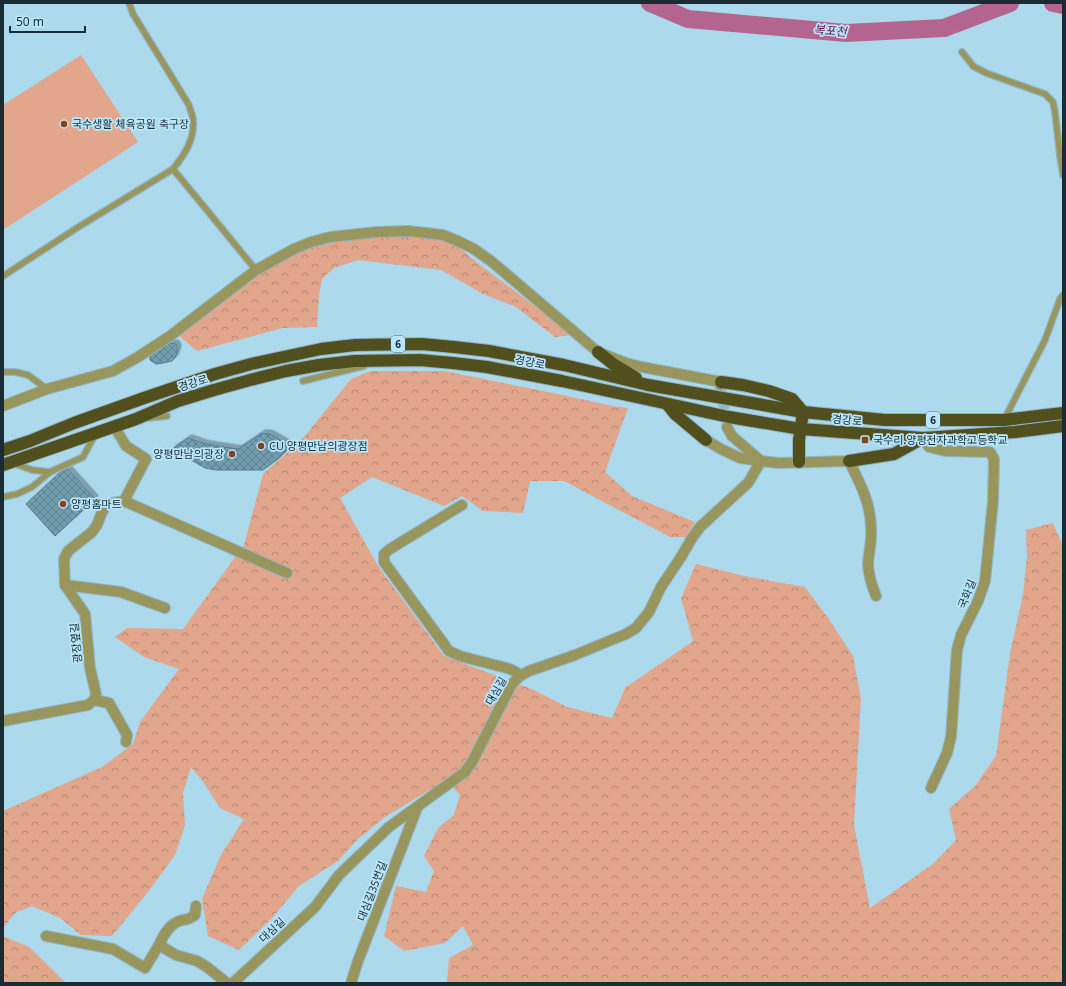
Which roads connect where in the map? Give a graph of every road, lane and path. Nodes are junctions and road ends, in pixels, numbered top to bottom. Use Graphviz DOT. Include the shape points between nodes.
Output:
graph roads {
  1 [pos="129,3"];
  2 [pos="962,52"];
  3 [pos="173,168"];
  4 [pos="1063,175"];
  5 [pos="256,270"];
  6 [pos="3,276"];
  7 [pos="1063,295"];
  8 [pos="598,352"];
  9 [pos="388,360"];
  10 [pos="3,372"];
  11 [pos="302,381"];
  12 [pos="720,383"];
  13 [pos="648,385"];
  14 [pos="47,389"];
  15 [pos="667,404"];
  16 [pos="3,406"];
  17 [pos="803,412"];
  18 [pos="1063,414"];
  19 [pos="167,416"];
  20 [pos="136,419"];
  21 [pos="1004,420"];
  22 [pos="114,426"];
  23 [pos="1063,426"];
  24 [pos="727,427"];
  25 [pos="800,429"];
  26 [pos="96,432"];
  27 [pos="923,438"];
  28 [pos="706,440"];
  29 [pos="3,450"];
  30 [pos="761,461"];
  31 [pos="849,461"];
  32 [pos="799,462"];
  33 [pos="7,463"];
  34 [pos="50,472"];
  35 [pos="3,497"];
  36 [pos="124,501"];
  37 [pos="462,505"];
  38 [pos="287,573"];
  39 [pos="65,585"];
  40 [pos="876,596"];
  41 [pos="165,608"];
  42 [pos="520,676"];
  43 [pos="94,700"];
  44 [pos="3,722"];
  45 [pos="126,742"];
  46 [pos="931,788"];
  47 [pos="417,808"];
  48 [pos="196,906"];
  49 [pos="46,936"];
  50 [pos="159,945"];
  51 [pos="227,983"];
  52 [pos="233,983"];
  53 [pos="351,983"];
  1 -- 3 [label="lane" via="133,14 189,105 193,120 192,136 185,154"];
  2 -- 4 [label="lane" via="973,66 1045,94 1053,102"];
  3 -- 5 [label="lane"];
  3 -- 6 [label="lane"];
  5 -- 8 [label="street" via="294,248 330,237 377,232 427,232 443,235 474,249 490,261"];
  5 -- 14 [label="street" via="170,336 138,357 113,371"];
  7 -- 21 [label="lane" via="1045,340"];
  8 -- 12 [label="street" via="626,363"];
  8 -- 13 [label="highway"];
  9 -- 11 [label="lane"];
  9 -- 15 [label="highway, 경강로 / 6" via="452,362 487,367"];
  9 -- 20 [label="highway, 경강로 / 6" via="319,365 250,380 178,401"];
  10 -- 14 [label="lane" via="28,375"];
  12 -- 17 [label="highway" via="743,385 792,399"];
  13 -- 17 [label="highway, 경강로 / 6"];
  13 -- 29 [label="highway, 경강로 / 6" via="489,351 422,344 355,345 321,349 215,374"];
  14 -- 16 [label="street"];
  15 -- 25 [label="highway, 경강로 / 6"];
  15 -- 28 [label="highway"];
  17 -- 21 [label="highway, 경강로 / 6" via="885,420"];
  17 -- 25 [label="highway"];
  18 -- 21 [label="highway, 경강로 / 6"];
  19 -- 20 [label="lane"];
  20 -- 22 [label="highway, 경강로 / 6"];
  22 -- 26 [label="highway, 경강로 / 6"];
  22 -- 36 [label="street" via="126,446 146,459"];
  23 -- 27 [label="highway, 경강로 / 6"];
  24 -- 30 [label="street" via="732,436"];
  25 -- 27 [label="highway, 경강로 / 6"];
  25 -- 32 [label="highway"];
  26 -- 33 [label="highway, 경강로 / 6"];
  26 -- 34 [label="lane" via="83,457"];
  27 -- 31 [label="highway" via="894,454"];
  27 -- 46 [label="street, 국화길" via="929,447 945,451 990,452 994,459 993,501 985,581 957,650 951,737 947,753"];
  28 -- 30 [label="street" via="740,458"];
  30 -- 32 [label="street"];
  30 -- 42 [label="street, 대심길" via="748,483 700,527 649,612 636,628"];
  31 -- 32 [label="street"];
  31 -- 40 [label="street" via="866,495 872,529 868,564"];
  33 -- 34 [label="lane"];
  34 -- 35 [label="lane" via="32,487"];
  36 -- 38 [label="street"];
  36 -- 39 [label="street" via="107,504 92,532 68,551 64,558"];
  37 -- 42 [label="street" via="390,549 384,554 384,562 449,651 510,669"];
  39 -- 41 [label="street" via="121,592"];
  39 -- 43 [label="street, 광장옆길" via="85,614 90,668 96,694"];
  42 -- 47 [label="street, 대심길" via="512,684 465,772"];
  43 -- 44 [label="street" via="88,705"];
  43 -- 45 [label="street" via="109,703 127,735"];
  47 -- 52 [label="street, 대심길" via="389,827 339,875 314,906"];
  47 -- 53 [label="street, 대심길35번길"];
  48 -- 50 [label="street" via="195,915 189,920 178,921 172,925"];
  49 -- 50 [label="street" via="113,949 145,968"];
  50 -- 51 [label="street" via="176,955 197,961"];
}
